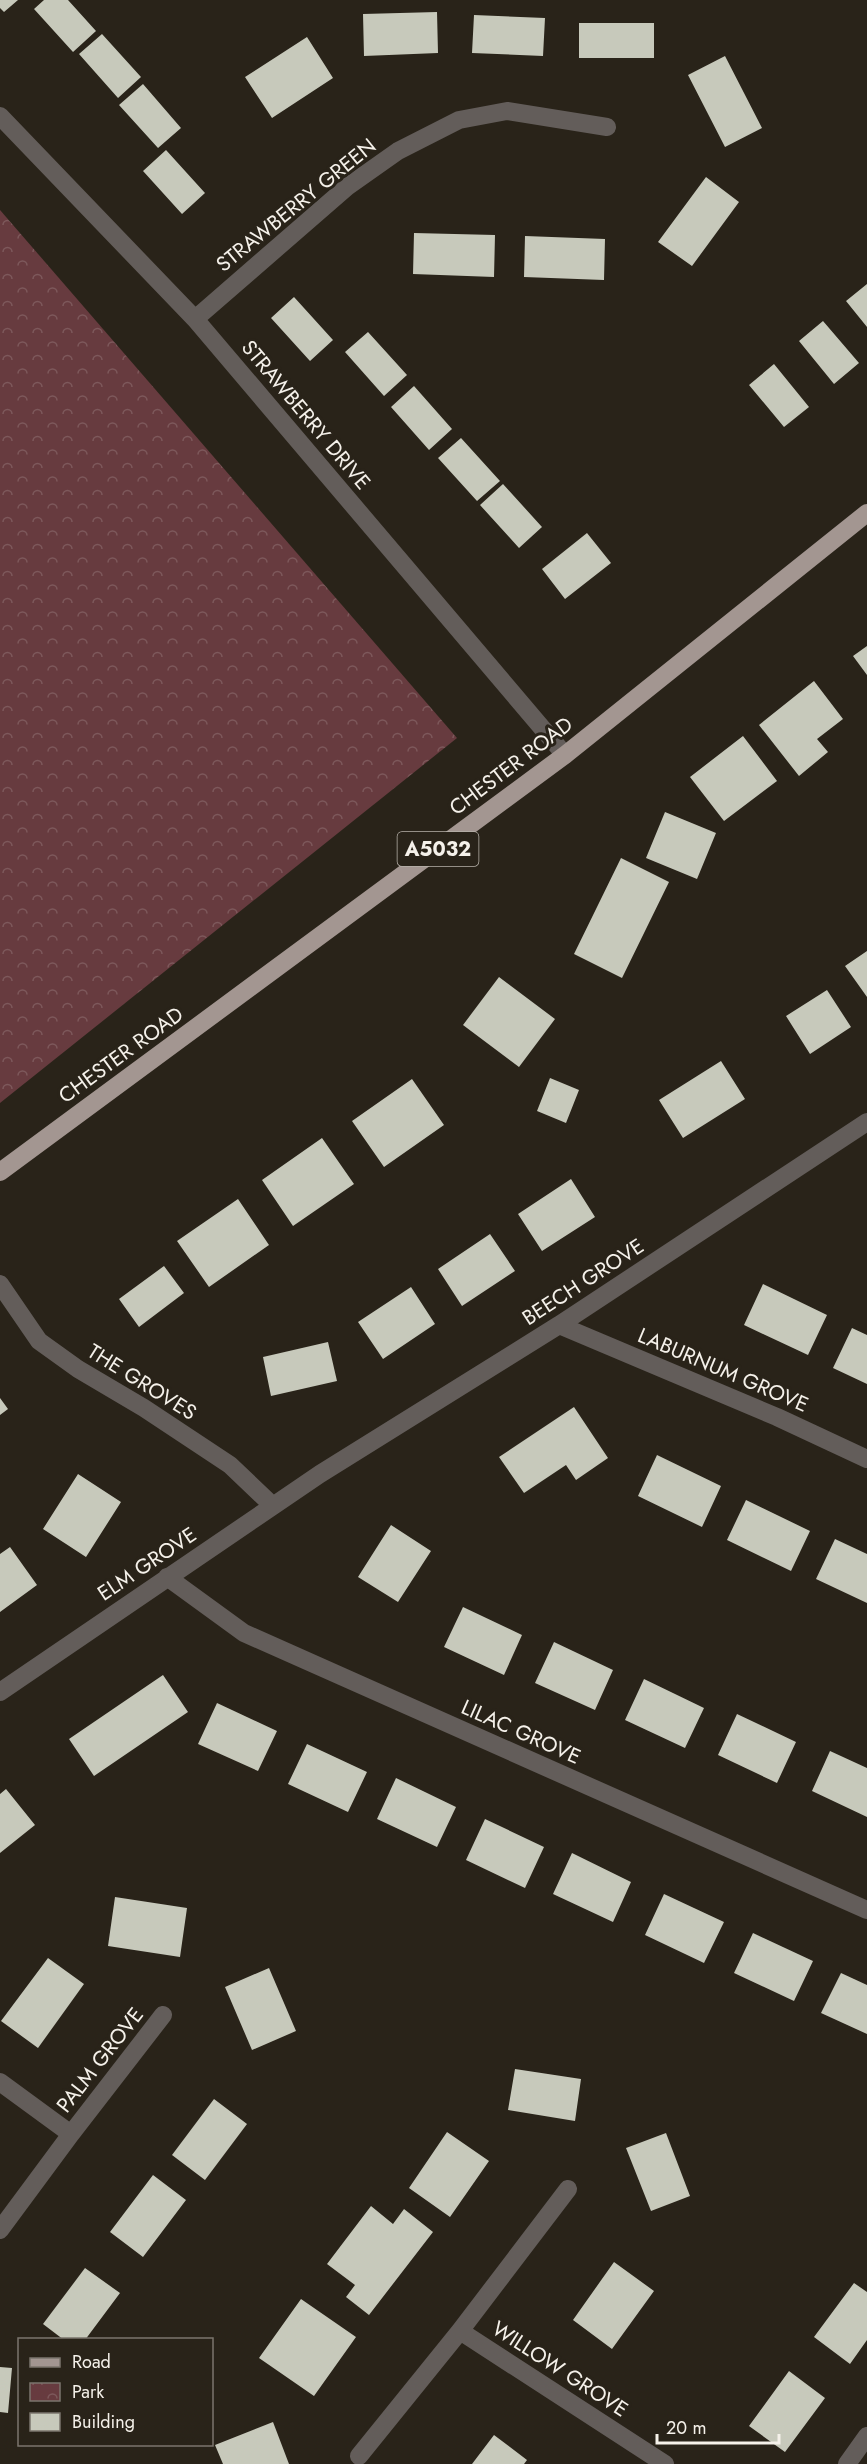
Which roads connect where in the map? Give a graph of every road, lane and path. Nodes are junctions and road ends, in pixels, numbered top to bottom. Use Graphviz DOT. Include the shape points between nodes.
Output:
graph roads {
  1 [pos="0,116"];
  2 [pos="606,127"];
  3 [pos="195,319"];
  4 [pos="867,513"];
  5 [pos="565,755"];
  6 [pos="867,1122"];
  7 [pos="0,1172"];
  8 [pos="0,1284"];
  9 [pos="559,1325"];
  10 [pos="867,1459"];
  11 [pos="320,1474"];
  12 [pos="273,1506"];
  13 [pos="167,1577"];
  14 [pos="0,1692"];
  15 [pos="867,1910"];
  16 [pos="163,2014"];
  17 [pos="0,2082"];
  18 [pos="71,2134"];
  19 [pos="568,2189"];
  20 [pos="0,2230"];
  21 [pos="460,2331"];
  22 [pos="867,2436"];
  23 [pos="359,2456"];
  24 [pos="665,2464"];
  25 [pos="847,2464"];
  1 -- 3 [label="street, STRAWBERRY DRIVE"];
  2 -- 3 [label="street, STRAWBERRY GREEN" via="507,111 459,120 398,151 347,187"];
  3 -- 5 [label="street, STRAWBERRY DRIVE"];
  4 -- 5 [label="main road, CHESTER ROAD / A5032"];
  5 -- 7 [label="main road, CHESTER ROAD / A5032"];
  6 -- 9 [label="street, BEECH GROVE"];
  8 -- 12 [label="street, THE GROVES" via="39,1341 78,1370 230,1465"];
  9 -- 10 [label="street, LABURNUM GROVE"];
  9 -- 11 [label="street, BEECH GROVE"];
  11 -- 12 [label="street, ELM GROVE"];
  12 -- 13 [label="street, ELM GROVE"];
  13 -- 14 [label="street, ELM GROVE"];
  13 -- 15 [label="street, LILAC GROVE" via="244,1633"];
  16 -- 18 [label="street, PALM GROVE"];
  17 -- 18 [label="street, PALM GROVE"];
  18 -- 20 [label="street, PALM GROVE"];
  19 -- 21 [label="street, WILLOW GROVE"];
  21 -- 23 [label="street, WILLOW GROVE"];
  21 -- 24 [label="street, WILLOW GROVE"];
  22 -- 25 [label="street"];
}
